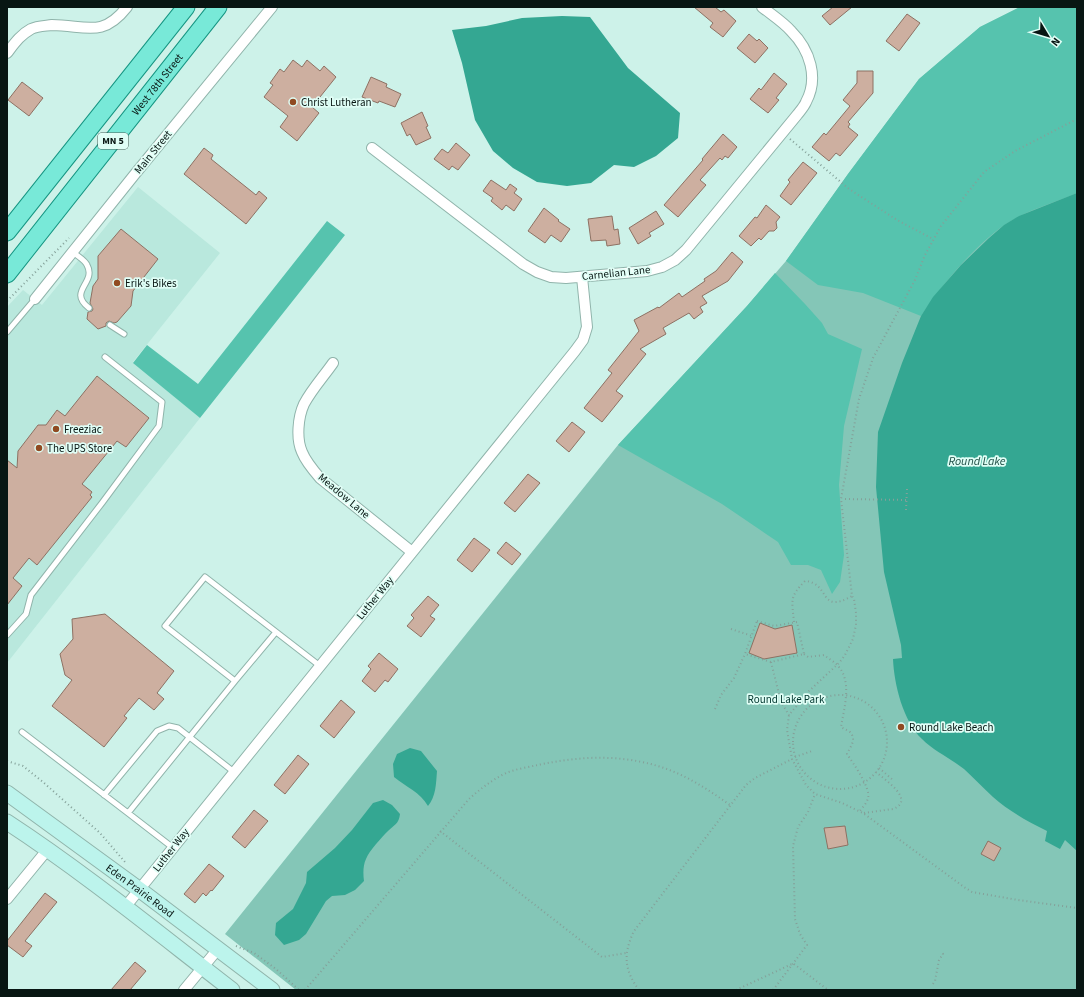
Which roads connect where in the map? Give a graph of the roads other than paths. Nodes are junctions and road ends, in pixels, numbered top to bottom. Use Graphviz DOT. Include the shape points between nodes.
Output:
graph roads {
  1 [pos="127,7"];
  2 [pos="186,7"];
  3 [pos="218,7"];
  4 [pos="272,7"];
  5 [pos="762,7"];
  6 [pos="7,53"];
  7 [pos="122,88"];
  8 [pos="372,148"];
  9 [pos="7,219"];
  10 [pos="7,232"];
  11 [pos="73,252"];
  12 [pos="7,274"];
  13 [pos="582,277"];
  14 [pos="35,299"];
  15 [pos="89,308"];
  16 [pos="110,324"];
  17 [pos="7,332"];
  18 [pos="124,334"];
  19 [pos="105,357"];
  20 [pos="333,363"];
  21 [pos="412,552"];
  22 [pos="276,632"];
  23 [pos="7,636"];
  24 [pos="320,666"];
  25 [pos="236,681"];
  26 [pos="22,732"];
  27 [pos="190,736"];
  28 [pos="234,772"];
  29 [pos="7,793"];
  30 [pos="104,795"];
  31 [pos="128,813"];
  32 [pos="7,822"];
  33 [pos="172,848"];
  34 [pos="48,849"];
  35 [pos="140,890"];
  36 [pos="7,899"];
  37 [pos="126,906"];
  38 [pos="218,949"];
  39 [pos="203,968"];
  40 [pos="184,990"];
  41 [pos="232,990"];
  42 [pos="272,990"];
  1 -- 6 [label="street" via="114,21 102,27 89,29 49,25 32,29 21,35"];
  2 -- 7 [label="main road, MN 5"];
  3 -- 12 [label="main road, West 78th Street / MN 5"];
  4 -- 11 [label="street, Main Street"];
  5 -- 13 [label="street, Carnelian Lane" via="791,30 809,56 812,87 807,102 686,250 675,260 647,271"];
  7 -- 9 [label="main road" via="84,124"];
  7 -- 10 [label="main road, MN 5"];
  8 -- 13 [label="street, Carnelian Lane" via="523,264 551,277"];
  11 -- 14 [label="street, Main Street"];
  11 -- 15 [label="lane" via="87,264 89,274 80,295 82,302"];
  13 -- 21 [label="street, Luther Way" via="587,327 583,340"];
  14 -- 17 [label="lane"];
  16 -- 18 [label="lane"];
  19 -- 23 [label="lane" via="162,402 159,426 31,595 26,614"];
  20 -- 21 [label="street, Meadow Lane" via="304,404 299,419 301,451 320,478"];
  21 -- 24 [label="street, Luther Way"];
  22 -- 24 [label="lane"];
  22 -- 25 [label="lane"];
  22 -- 25 [label="lane" via="205,577 165,626"];
  24 -- 28 [label="street, Luther Way"];
  25 -- 27 [label="lane"];
  26 -- 30 [label="lane"];
  27 -- 28 [label="lane"];
  27 -- 30 [label="lane" via="178,728 169,726 156,731"];
  27 -- 31 [label="lane"];
  28 -- 33 [label="street, Luther Way"];
  29 -- 35 [label="main road, Eden Prairie Road"];
  30 -- 31 [label="lane"];
  31 -- 33 [label="lane"];
  32 -- 34 [label="main road, Eden Prairie Road"];
  33 -- 35 [label="street, Luther Way"];
  34 -- 36 [label="street"];
  34 -- 37 [label="main road, Eden Prairie Road"];
  35 -- 37 [label="street, Luther Way"];
  35 -- 38 [label="main road, Eden Prairie Road"];
  37 -- 39 [label="main road, Eden Prairie Road"];
  38 -- 39 [label="street"];
  38 -- 42 [label="main road, Eden Prairie Road"];
  39 -- 40 [label="street"];
  39 -- 41 [label="main road, Eden Prairie Road"];
}
